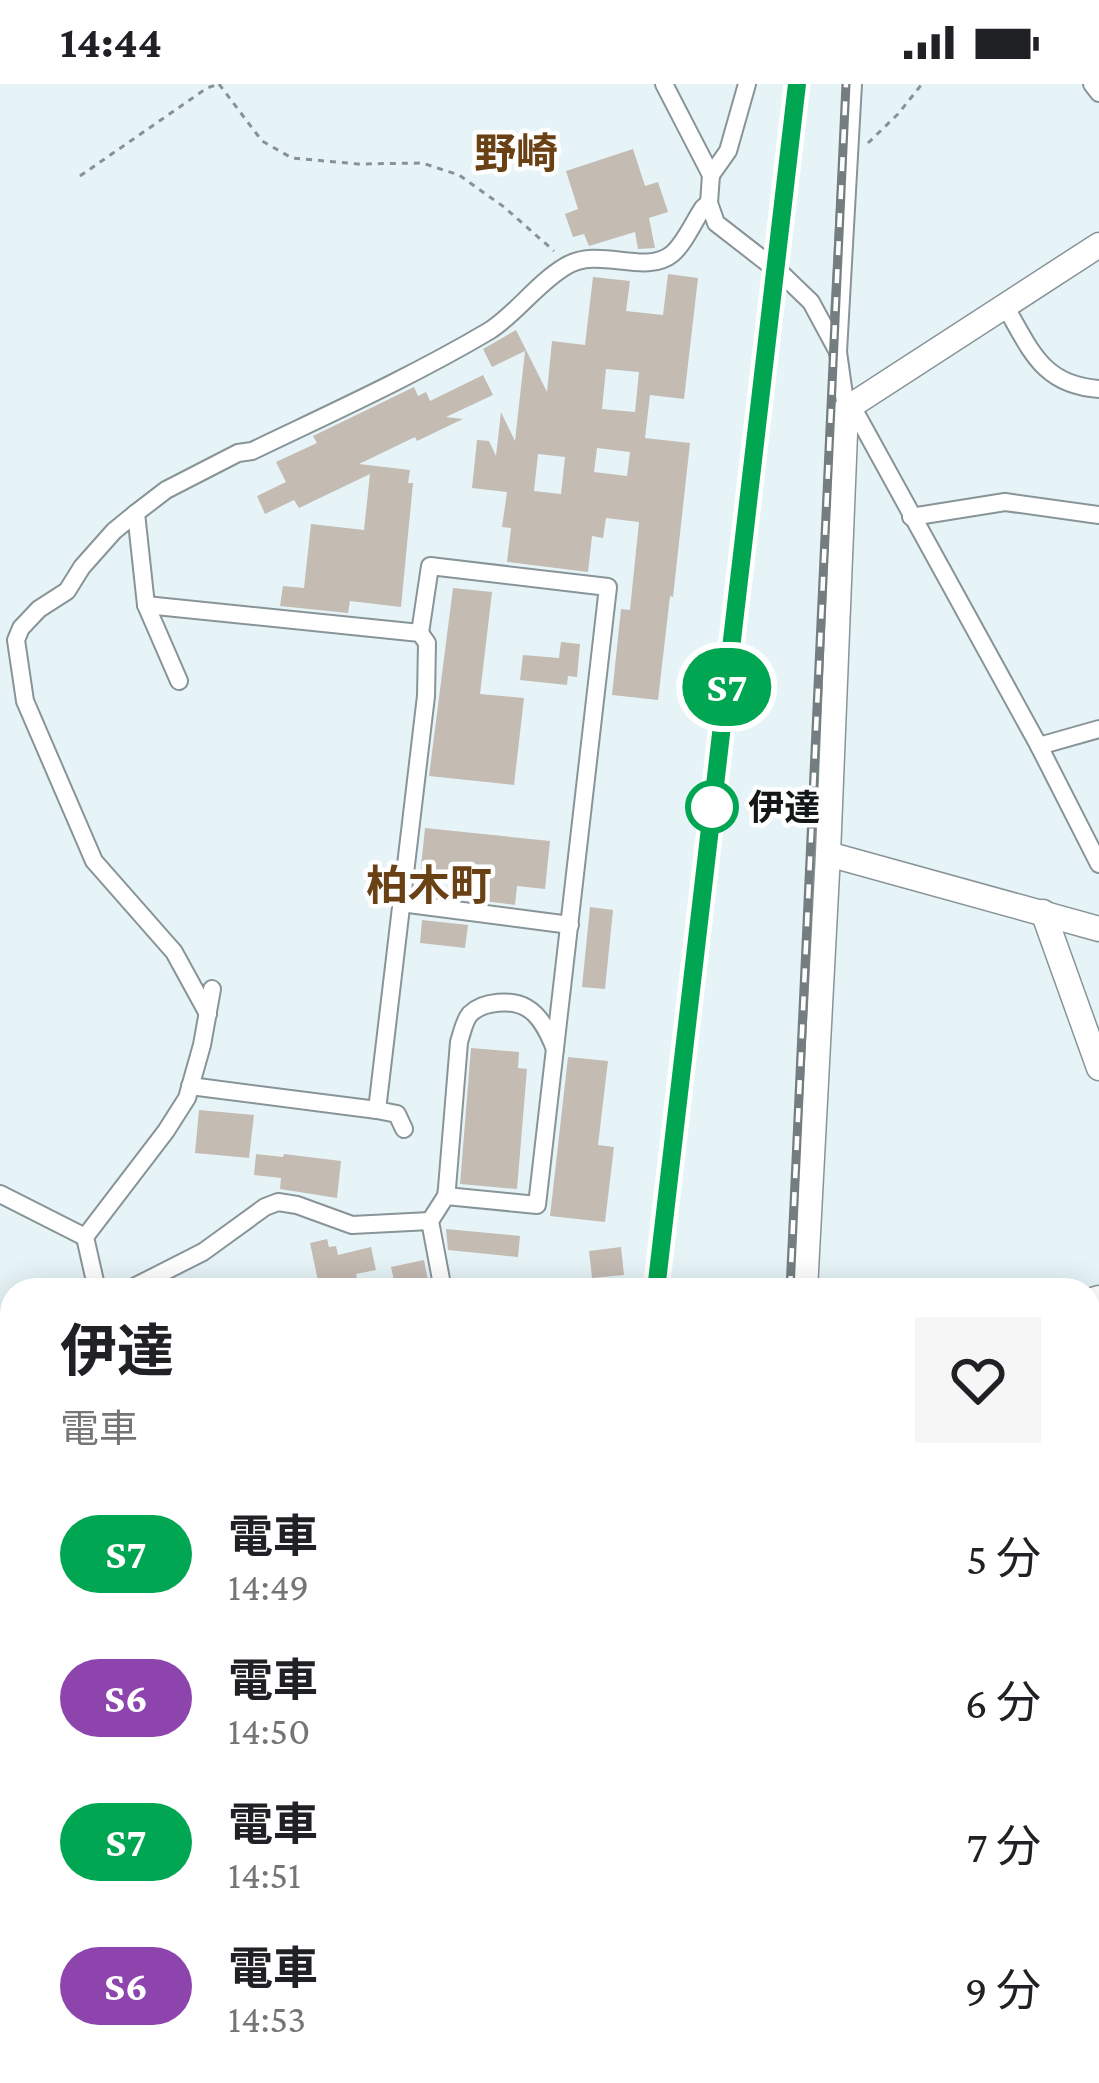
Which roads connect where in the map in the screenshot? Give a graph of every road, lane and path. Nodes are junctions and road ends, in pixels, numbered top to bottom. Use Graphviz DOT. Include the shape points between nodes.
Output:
graph roads {
  1 [pos="219,84"];
  2 [pos="664,84"];
  3 [pos="747,84"];
  4 [pos="853,84"];
  5 [pos="922,84"];
  6 [pos="1092,84"];
  7 [pos="1099,92"];
  8 [pos="849,160"];
  9 [pos="80,176"];
  10 [pos="711,176"];
  11 [pos="709,203"];
  12 [pos="1099,245"];
  13 [pos="570,263"];
  14 [pos="1005,306"];
  15 [pos="838,352"];
  16 [pos="1099,389"];
  17 [pos="848,408"];
  18 [pos="136,513"];
  19 [pos="1099,514"];
  20 [pos="911,517"];
  21 [pos="146,605"];
  22 [pos="420,633"];
  23 [pos="179,681"];
  24 [pos="1099,729"];
  25 [pos="1039,746"];
  26 [pos="828,854"];
  27 [pos="1099,864"];
  28 [pos="401,903"];
  29 [pos="1043,912"];
  30 [pos="570,925"];
  31 [pos="1099,929"];
  32 [pos="212,989"];
  33 [pos="208,1014"];
  34 [pos="556,1052"];
  35 [pos="1099,1067"];
  36 [pos="190,1086"];
  37 [pos="376,1110"];
  38 [pos="404,1129"];
  39 [pos="0,1194"];
  40 [pos="446,1196"];
  41 [pos="430,1221"];
  42 [pos="85,1237"];
  43 [pos="95,1278"];
  44 [pos="152,1278"];
  45 [pos="441,1278"];
  46 [pos="806,1278"];
  1 -- 9 [label="path"];
  1 -- 13 [label="path" via="262,141 292,158 422,163 459,175"];
  2 -- 10 [label="street"];
  3 -- 10 [label="street" via="728,151"];
  4 -- 8 [label="street"];
  5 -- 8 [label="path"];
  6 -- 7 [label="street"];
  8 -- 15 [label="street"];
  10 -- 11 [label="street"];
  11 -- 13 [label="street" via="671,255"];
  11 -- 15 [label="street" via="716,223 811,302"];
  12 -- 14 [label="street"];
  13 -- 18 [label="street" via="494,328 166,490"];
  14 -- 16 [label="street" via="1052,377"];
  14 -- 17 [label="street"];
  15 -- 17 [label="street"];
  17 -- 20 [label="street"];
  17 -- 26 [label="street"];
  18 -- 21 [label="street"];
  18 -- 33 [label="street" via="67,591 21,628 18,660 26,701 94,861 174,952"];
  19 -- 20 [label="street" via="1005,502"];
  20 -- 25 [label="street"];
  21 -- 22 [label="street"];
  21 -- 23 [label="street"];
  22 -- 28 [label="street" via="427,643 426,696"];
  22 -- 30 [label="street" via="430,566 608,587"];
  24 -- 25 [label="street"];
  25 -- 27 [label="street"];
  26 -- 29 [label="street"];
  26 -- 46 [label="street"];
  28 -- 30 [label="street"];
  28 -- 37 [label="street"];
  29 -- 31 [label="street"];
  29 -- 35 [label="street"];
  30 -- 34 [label="street"];
  32 -- 33 [label="street"];
  33 -- 36 [label="street"];
  34 -- 40 [label="street" via="537,1205"];
  34 -- 40 [label="street" via="525,1006 492,1004 470,1015 459,1042"];
  36 -- 37 [label="street"];
  36 -- 42 [label="street"];
  37 -- 38 [label="street" via="398,1114"];
  39 -- 42 [label="street"];
  40 -- 41 [label="street"];
  41 -- 44 [label="street" via="352,1225 278,1202"];
  41 -- 45 [label="street"];
  42 -- 43 [label="street"];
}
